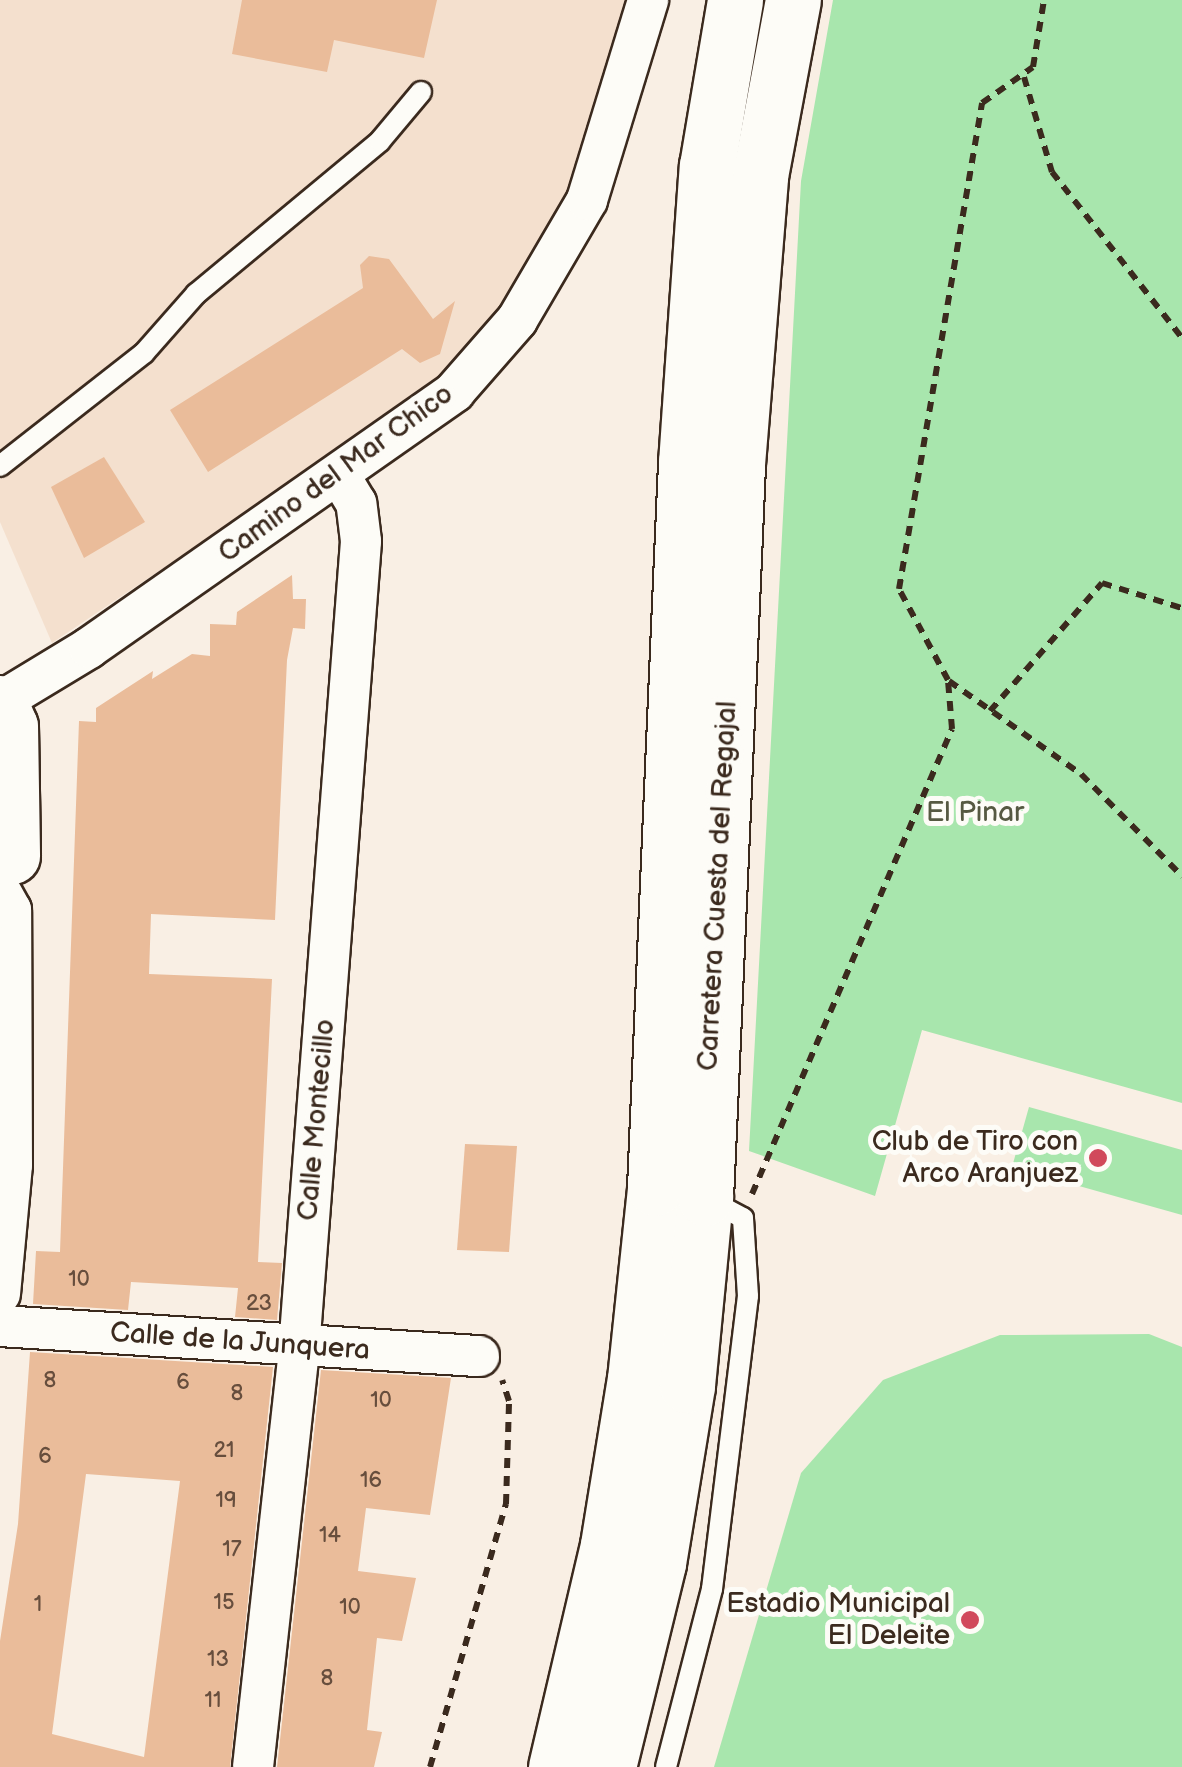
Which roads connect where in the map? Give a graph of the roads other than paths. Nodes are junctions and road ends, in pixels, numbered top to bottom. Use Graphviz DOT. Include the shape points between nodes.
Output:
graph roads {
  1 [pos="648,0"];
  2 [pos="734,0"];
  3 [pos="793,0"];
  4 [pos="421,92"];
  5 [pos="0,466"];
  6 [pos="340,476"];
  7 [pos="0,702"];
  8 [pos="4,870"];
  9 [pos="5,1073"];
  10 [pos="724,1208"];
  11 [pos="0,1294"];
  12 [pos="0,1326"];
  13 [pos="299,1349"];
  14 [pos="480,1356"];
  15 [pos="253,1767"];
  16 [pos="556,1767"];
  17 [pos="608,1767"];
  18 [pos="666,1767"];
  1 -- 6 [label="street, Camino del Mar Chico" via="588,200 516,320 454,392"];
  2 -- 16 [label="main road, Carretera Cuesta del Regajal" via="707,166 686,464 655,1188 635,1379 608,1545"];
  3 -- 10 [label="main road, Carretera Cuesta del Regajal" via="760,176 737,464"];
  4 -- 5 [label="lane" via="380,141 196,294 144,353"];
  6 -- 7 [label="street, Camino del Mar Chico"];
  6 -- 13 [label="street, Calle Montecillo" via="356,504 361,541"];
  7 -- 8 [label="main road" via="10,726"];
  8 -- 9 [label="street" via="11,910"];
  9 -- 11 [label="street" via="12,1165"];
  10 -- 17 [label="main road, Carretera Cuesta del Regajal" via="658,1563"];
  10 -- 18 [label="lane" via="748,1296 712,1589"];
  12 -- 13 [label="street, Calle de la Junquera"];
  13 -- 14 [label="street, Calle de la Junquera"];
  13 -- 15 [label="street, Calle Montecillo"];
}
